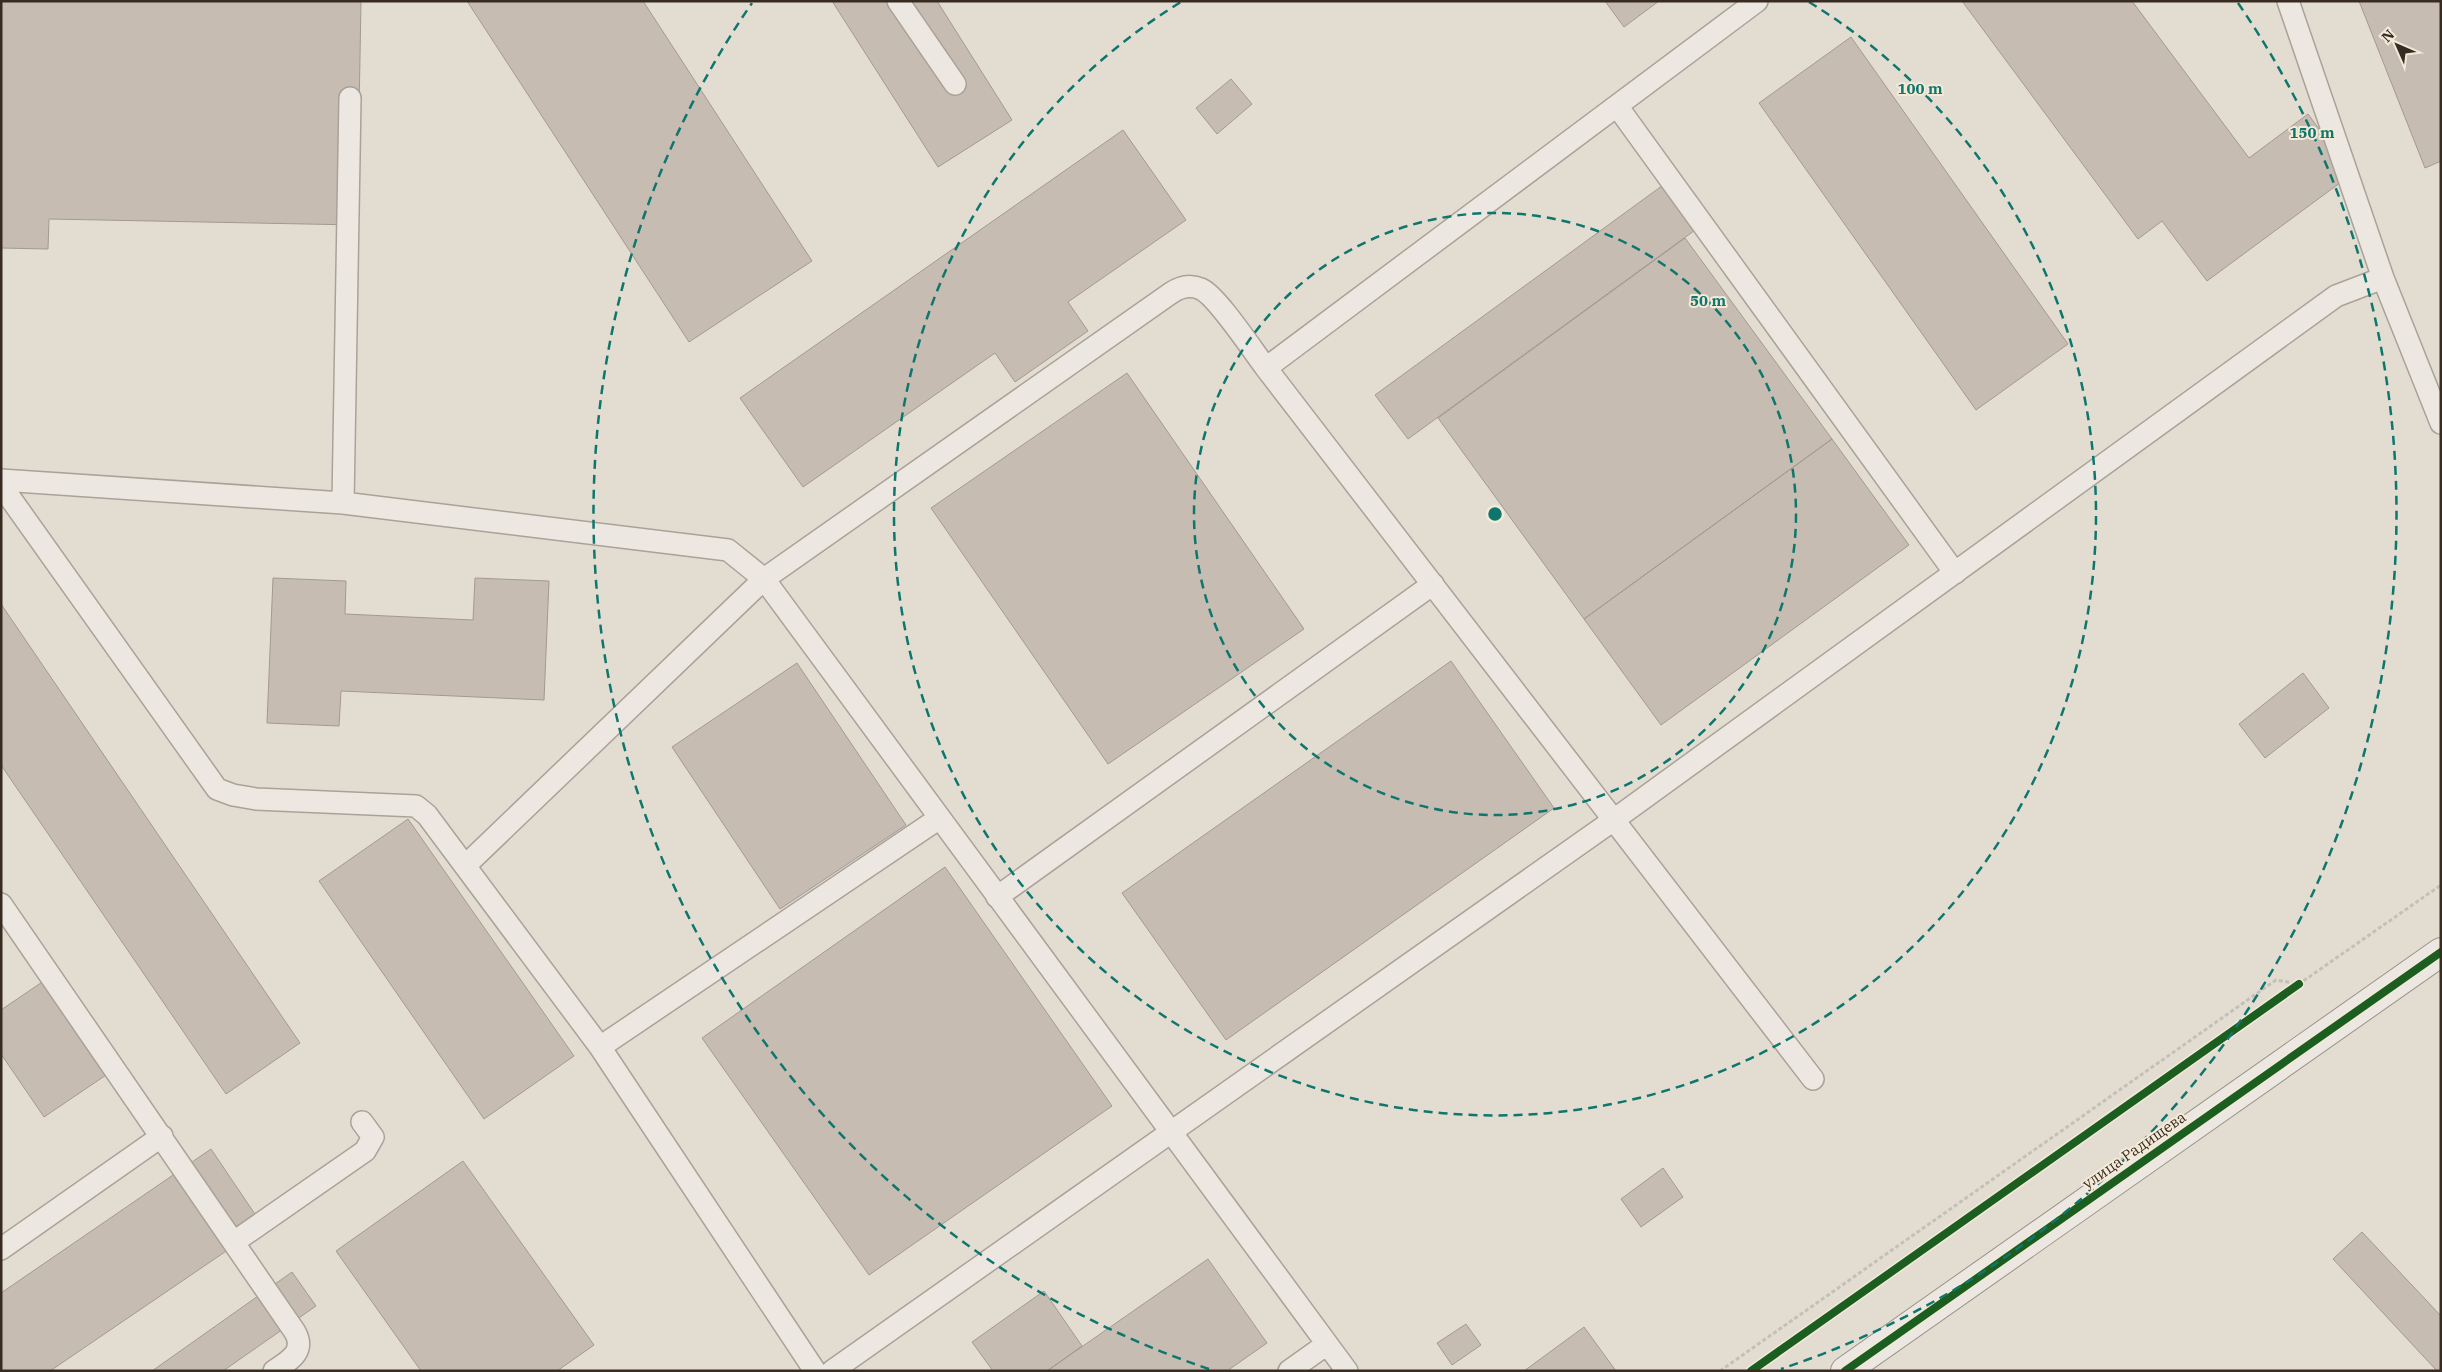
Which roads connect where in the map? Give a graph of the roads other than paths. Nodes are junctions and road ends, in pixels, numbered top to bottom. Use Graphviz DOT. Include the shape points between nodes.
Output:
graph roads {
  1 [pos="898,1"];
  2 [pos="1757,1"];
  3 [pos="2288,1"];
  4 [pos="955,84"];
  5 [pos="350,98"];
  6 [pos="1617,106"];
  7 [pos="2383,278"];
  8 [pos="1266,368"];
  9 [pos="2441,423"];
  10 [pos="1,480"];
  11 [pos="1,485"];
  12 [pos="343,503"];
  13 [pos="1955,573"];
  14 [pos="764,579"];
  15 [pos="1433,584"];
  16 [pos="938,819"];
  17 [pos="1615,820"];
  18 [pos="465,866"];
  19 [pos="997,897"];
  20 [pos="1,904"];
  21 [pos="2441,952"];
  22 [pos="600,1047"];
  23 [pos="1813,1079"];
  24 [pos="362,1122"];
  25 [pos="1172,1132"];
  26 [pos="162,1136"];
  27 [pos="234,1242"];
  28 [pos="1,1249"];
  29 [pos="1327,1344"];
  30 [pos="274,1371"];
  31 [pos="815,1371"];
  32 [pos="832,1371"];
  33 [pos="1289,1371"];
  34 [pos="1347,1371"];
  35 [pos="1844,1371"];
  1 -- 4 [label="lane"];
  2 -- 6 [label="lane"];
  3 -- 7 [label="lane"];
  5 -- 12 [label="lane"];
  6 -- 8 [label="lane"];
  6 -- 13 [label="lane"];
  7 -- 9 [label="lane"];
  7 -- 13 [label="lane" via="2336,296"];
  8 -- 14 [label="lane" via="1209,294 1194,287 1178,288"];
  8 -- 15 [label="lane"];
  10 -- 12 [label="lane"];
  11 -- 18 [label="lane" via="217,789 256,799 416,806 427,815"];
  12 -- 14 [label="lane" via="728,550"];
  13 -- 17 [label="lane"];
  14 -- 16 [label="lane"];
  14 -- 18 [label="lane"];
  15 -- 17 [label="lane"];
  15 -- 19 [label="lane"];
  16 -- 19 [label="lane"];
  16 -- 22 [label="lane"];
  17 -- 23 [label="lane"];
  17 -- 25 [label="lane"];
  18 -- 22 [label="lane"];
  19 -- 25 [label="lane"];
  20 -- 26 [label="lane"];
  21 -- 35 [label="street, улица Радищева"];
  22 -- 31 [label="lane"];
  24 -- 27 [label="lane" via="374,1137 365,1151"];
  25 -- 29 [label="lane"];
  25 -- 32 [label="lane"];
  26 -- 27 [label="lane"];
  26 -- 28 [label="lane"];
  27 -- 30 [label="lane" via="299,1338 294,1357"];
  29 -- 33 [label="lane"];
  29 -- 34 [label="lane"];
}
